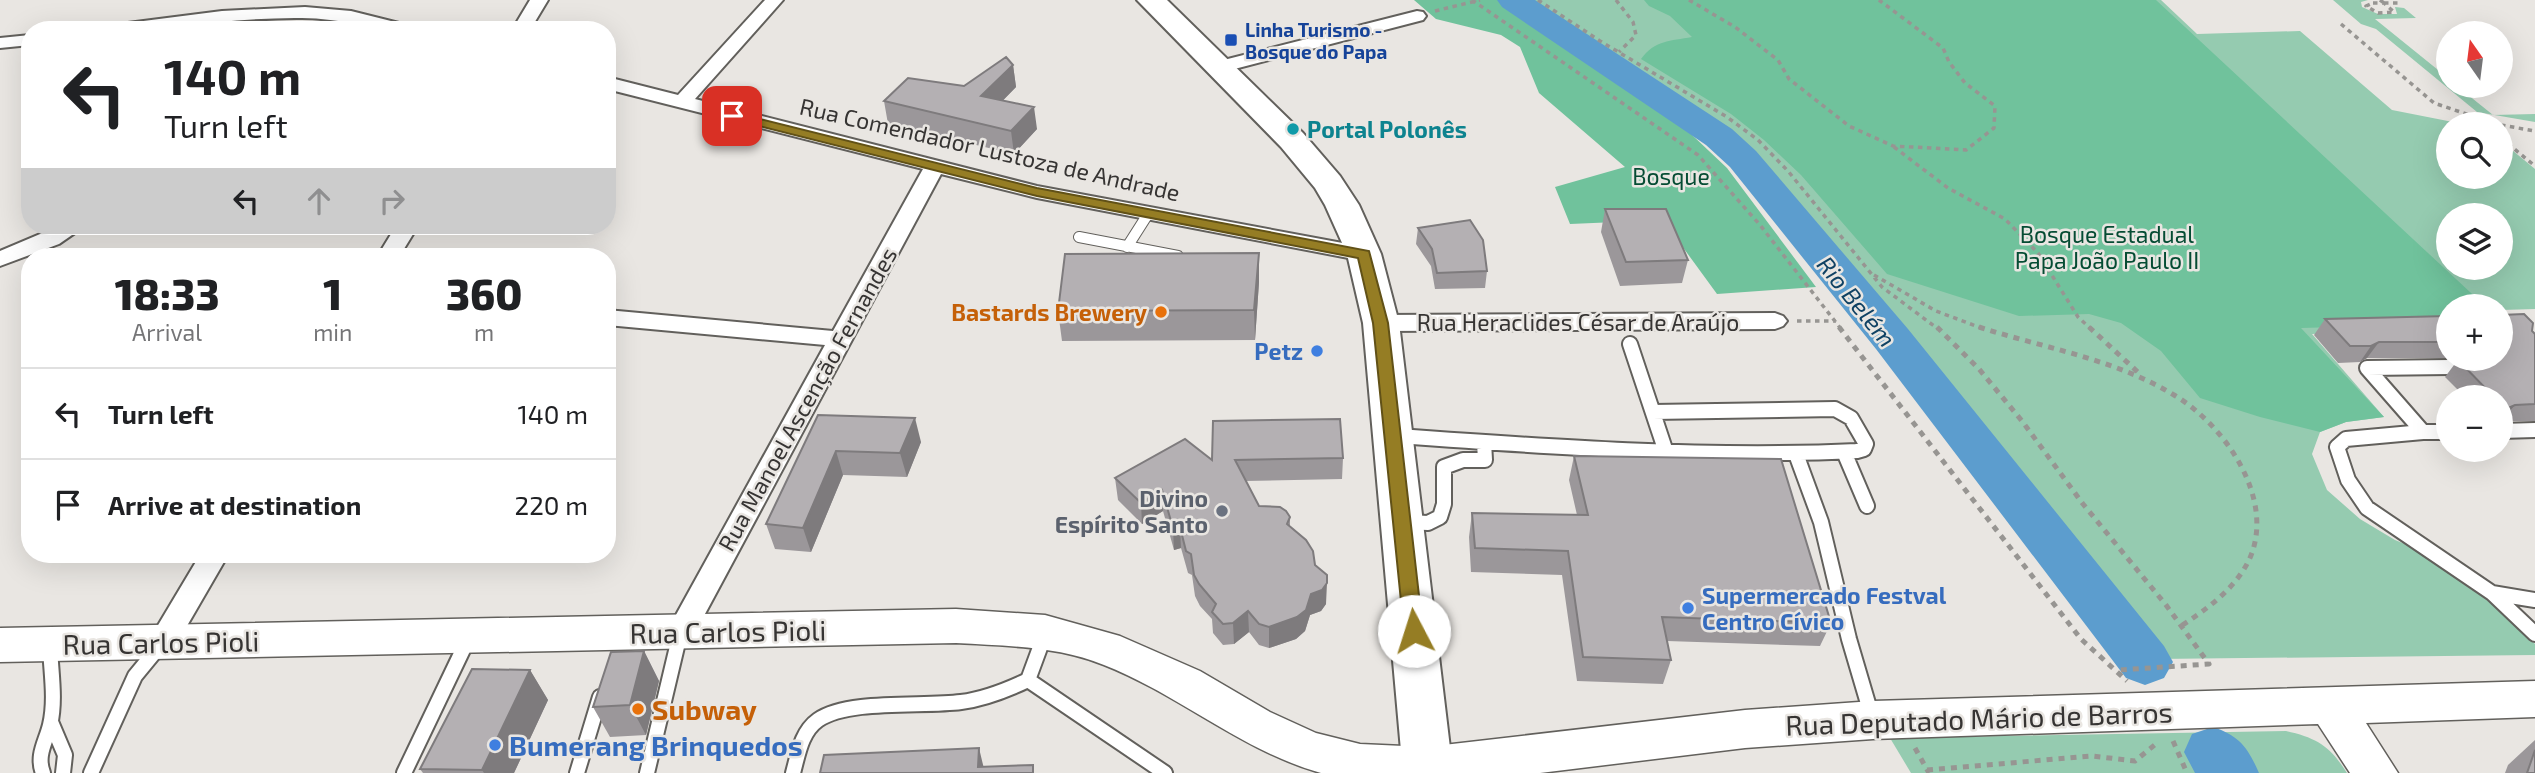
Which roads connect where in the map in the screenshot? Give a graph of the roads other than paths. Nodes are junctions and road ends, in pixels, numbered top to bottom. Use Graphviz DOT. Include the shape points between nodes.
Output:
graph roads {
  1 [pos="539,0"];
  2 [pos="774,0"];
  3 [pos="1151,0"];
  4 [pos="1417,16"];
  5 [pos="202,21"];
  6 [pos="370,21"];
  7 [pos="526,21"];
  8 [pos="21,41"];
  9 [pos="0,43"];
  10 [pos="1219,67"];
  11 [pos="616,85"];
  12 [pos="681,103"];
  13 [pos="934,167"];
  14 [pos="1148,214"];
  15 [pos="58,235"];
  16 [pos="1079,237"];
  17 [pos="1127,247"];
  18 [pos="28,248"];
  19 [pos="21,251"];
  20 [pos="1364,254"];
  21 [pos="1188,258"];
  22 [pos="0,259"];
  23 [pos="616,318"];
  24 [pos="1775,321"];
  25 [pos="1381,323"];
  26 [pos="840,339"];
  27 [pos="1630,344"];
  28 [pos="2436,367"];
  29 [pos="1653,412"];
  30 [pos="2535,430"];
  31 [pos="2513,431"];
  32 [pos="2423,432"];
  33 [pos="2436,432"];
  34 [pos="1394,436"];
  35 [pos="1484,442"];
  36 [pos="1665,449"];
  37 [pos="1844,452"];
  38 [pos="1796,454"];
  39 [pos="1867,506"];
  40 [pos="1404,522"];
  41 [pos="209,563"];
  42 [pos="2492,593"];
  43 [pos="2535,600"];
  44 [pos="681,632"];
  45 [pos="1045,632"];
  46 [pos="2535,634"];
  47 [pos="470,636"];
  48 [pos="163,642"];
  49 [pos="50,644"];
  50 [pos="0,645"];
  51 [pos="1028,680"];
  52 [pos="604,684"];
  53 [pos="2535,699"];
  54 [pos="2329,705"];
  55 [pos="1873,720"];
  56 [pos="51,722"];
  57 [pos="1427,770"];
  58 [pos="43,773"];
  59 [pos="63,773"];
  60 [pos="91,773"];
  61 [pos="404,773"];
  62 [pos="576,773"];
  63 [pos="647,773"];
  64 [pos="793,773"];
  65 [pos="1165,773"];
  66 [pos="2375,773"];
  1 -- 7 [label="street"];
  2 -- 12 [label="street"];
  3 -- 10 [label="main road"];
  4 -- 10 [label="street"];
  5 -- 6 [label="street" via="303,13"];
  8 -- 9 [label="street"];
  10 -- 20 [label="main road" via="1328,183"];
  11 -- 12 [label="street, Rua Comendador Lustoza de Andrade"];
  12 -- 13 [label="street, Rua Comendador Lustoza de Andrade"];
  13 -- 14 [label="street, Rua Comendador Lustoza de Andrade"];
  13 -- 26 [label="street, Rua Manoel Ascenção Fernandes"];
  14 -- 17 [label="lane"];
  14 -- 20 [label="street, Rua Comendador Lustoza de Andrade"];
  15 -- 18 [label="street"];
  16 -- 17 [label="lane"];
  17 -- 21 [label="lane"];
  19 -- 22 [label="street"];
  20 -- 25 [label="main road"];
  23 -- 26 [label="street"];
  24 -- 25 [label="street, Rua Heraclides César de Araújo"];
  25 -- 34 [label="main road"];
  26 -- 44 [label="street, Rua Manoel Ascenção Fernandes"];
  27 -- 29 [label="lane"];
  28 -- 32 [label="lane" via="2367,368"];
  29 -- 36 [label="lane"];
  29 -- 37 [label="lane" via="1835,409 1855,419 1866,444 1864,449"];
  30 -- 31 [label="lane"];
  32 -- 33 [label="lane"];
  32 -- 42 [label="lane" via="2346,439 2337,447 2345,477 2367,508"];
  34 -- 35 [label="lane"];
  34 -- 40 [label="main road"];
  35 -- 36 [label="lane"];
  35 -- 40 [label="lane" via="1485,460 1455,458 1442,469 1440,517 1427,523"];
  36 -- 38 [label="lane"];
  37 -- 38 [label="lane"];
  37 -- 39 [label="lane"];
  38 -- 55 [label="lane" via="1821,522"];
  40 -- 57 [label="main road"];
  41 -- 48 [label="street"];
  42 -- 43 [label="lane"];
  42 -- 46 [label="lane"];
  44 -- 45 [label="main road, Rua Carlos Pioli" via="956,626"];
  44 -- 47 [label="main road, Rua Carlos Pioli" via="618,639"];
  44 -- 63 [label="lane"];
  45 -- 51 [label="lane"];
  45 -- 57 [label="main road, Rua Carlos Pioli" via="1120,653 1308,750 1360,764"];
  47 -- 48 [label="main road, Rua Carlos Pioli"];
  47 -- 61 [label="lane"];
  48 -- 49 [label="main road, Rua Carlos Pioli"];
  48 -- 60 [label="lane" via="135,676"];
  49 -- 50 [label="main road, Rua Carlos Pioli"];
  49 -- 56 [label="lane"];
  51 -- 64 [label="lane" via="988,697 848,710 818,719 802,740"];
  51 -- 65 [label="lane"];
  52 -- 62 [label="lane"];
  53 -- 54 [label="main road, Rua Deputado Mário de Barros"];
  54 -- 55 [label="main road, Rua Deputado Mário de Barros"];
  54 -- 66 [label="main road"];
  55 -- 57 [label="main road, Rua Deputado Mário de Barros" via="1745,729"];
  56 -- 58 [label="lane" via="39,756"];
  56 -- 59 [label="lane" via="65,755"];
}
